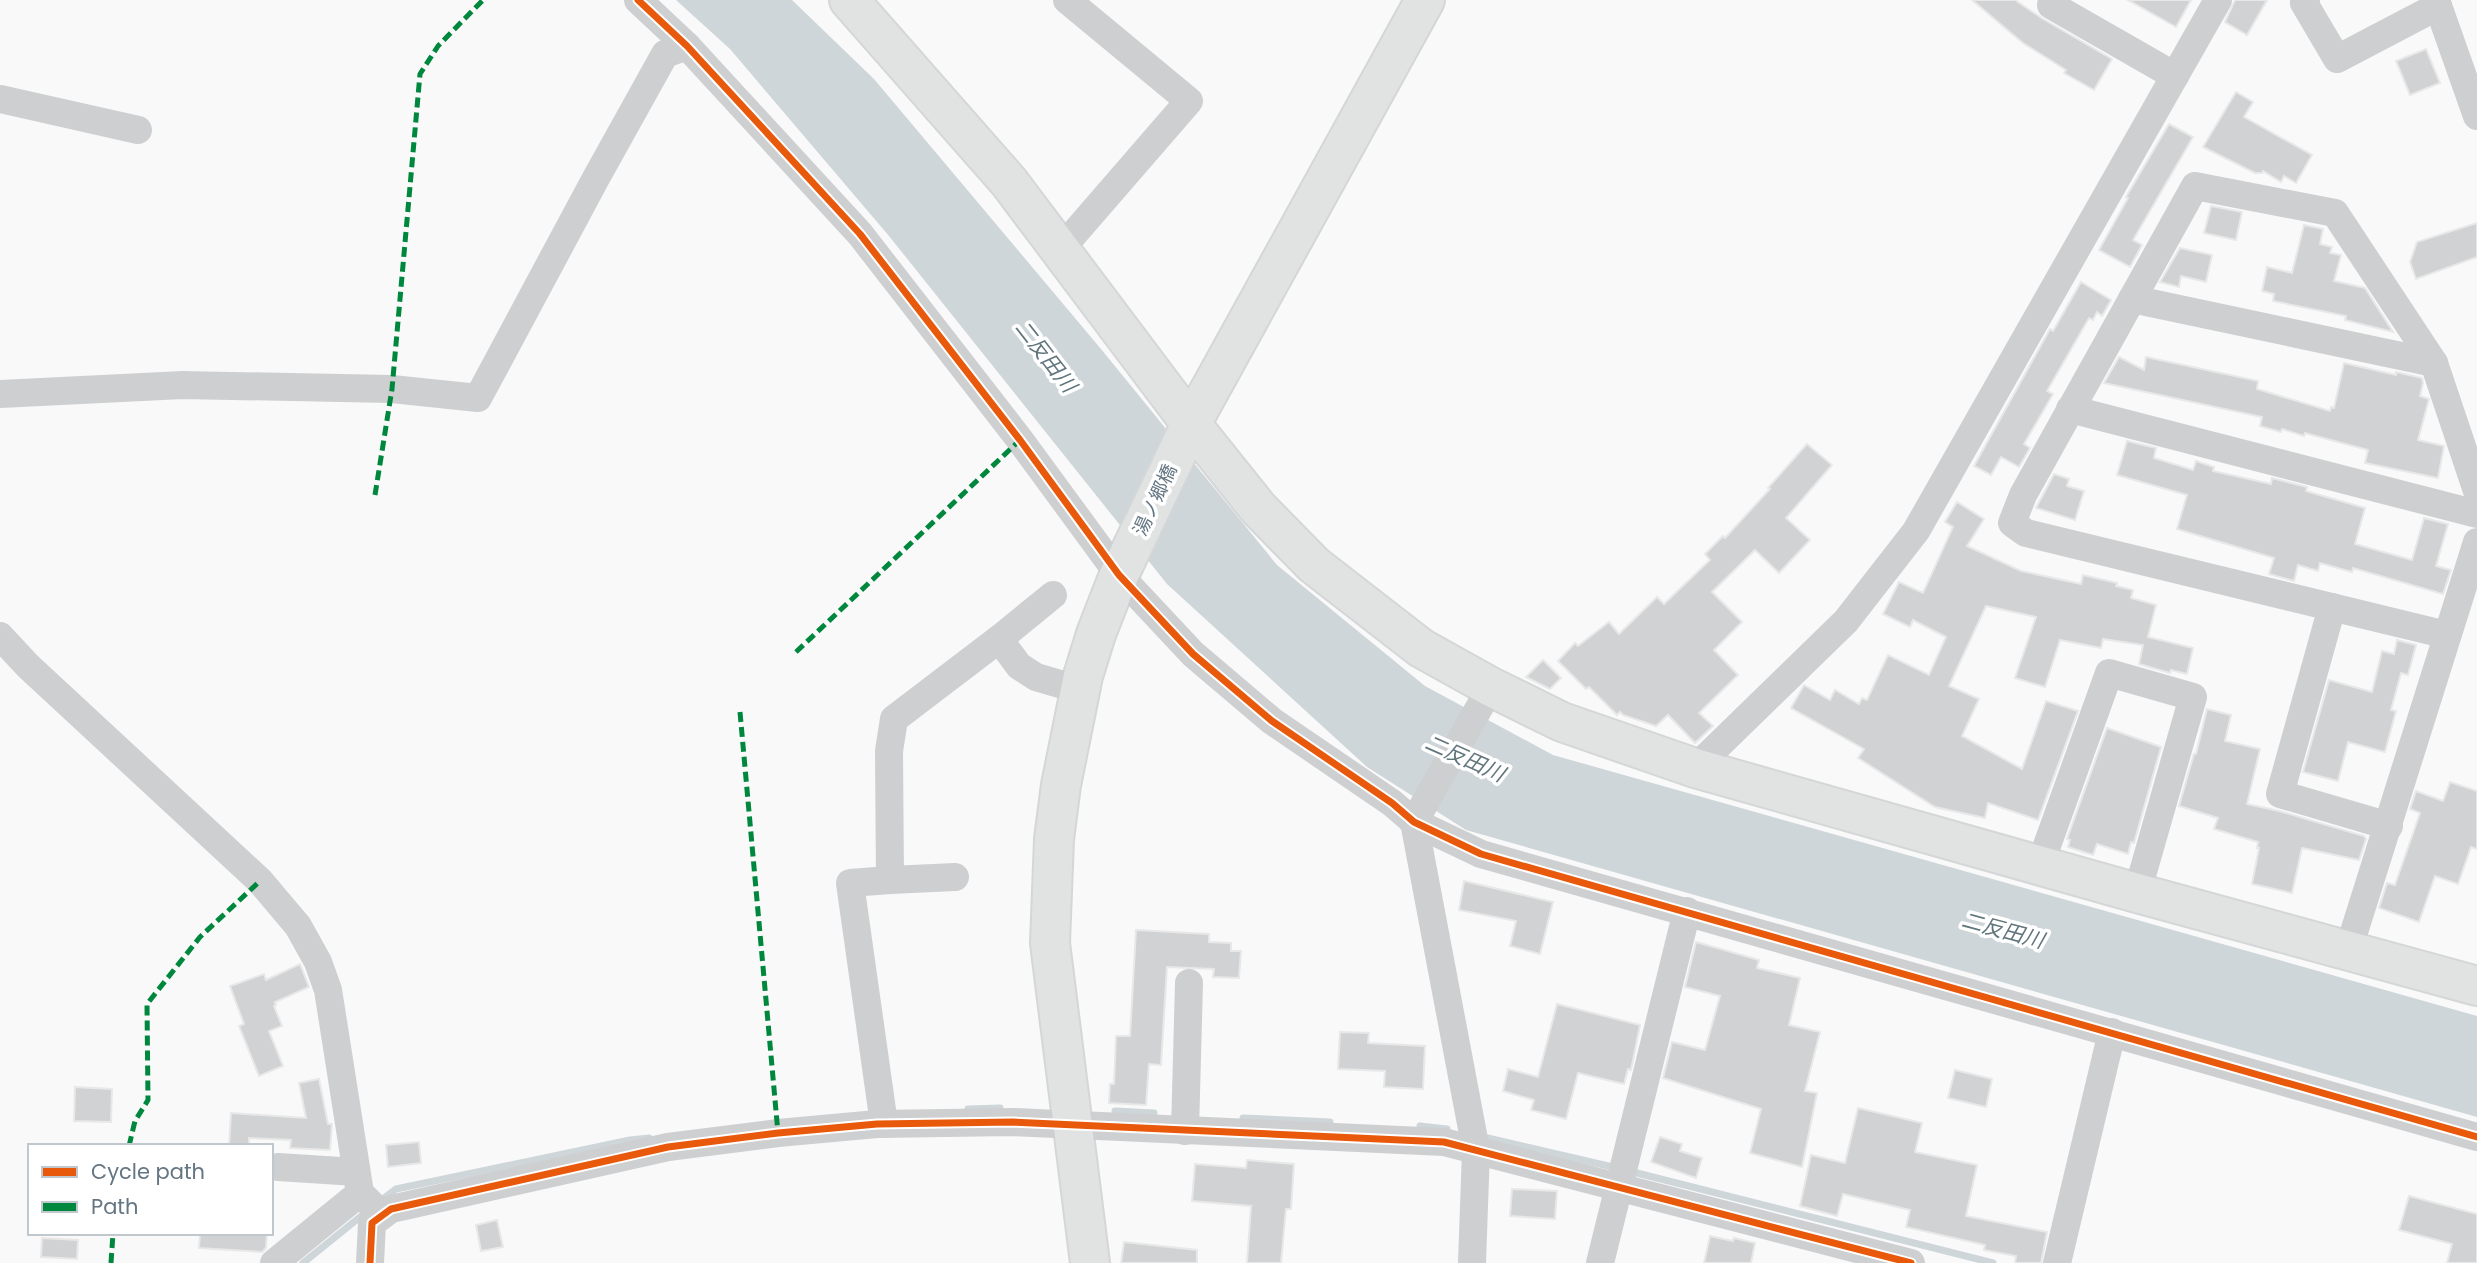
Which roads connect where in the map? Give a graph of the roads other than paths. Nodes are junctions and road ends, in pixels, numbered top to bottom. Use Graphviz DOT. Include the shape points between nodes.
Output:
graph roads {
  1 [pos="638,0"];
  2 [pos="1067,0"];
  3 [pos="1425,0"];
  4 [pos="2218,0"];
  5 [pos="2306,0"];
  6 [pos="860,3"];
  7 [pos="2437,3"];
  8 [pos="2051,5"];
  9 [pos="687,46"];
  10 [pos="2175,76"];
  11 [pos="0,99"];
  12 [pos="2477,116"];
  13 [pos="138,130"];
  14 [pos="1060,250"];
  15 [pos="2132,299"];
  16 [pos="2434,363"];
  17 [pos="0,394"];
  18 [pos="2070,409"];
  19 [pos="1191,424"];
  20 [pos="2477,491"];
  21 [pos="2477,514"];
  22 [pos="2477,542"];
  23 [pos="1119,575"];
  24 [pos="1053,596"];
  25 [pos="2332,607"];
  26 [pos="2447,635"];
  27 [pos="0,636"];
  28 [pos="999,639"];
  29 [pos="1491,687"];
  30 [pos="1080,690"];
  31 [pos="1695,768"];
  32 [pos="1414,822"];
  33 [pos="2389,826"];
  34 [pos="2039,865"];
  35 [pos="955,877"];
  36 [pos="890,880"];
  37 [pos="2137,893"];
  38 [pos="1687,911"];
  39 [pos="2348,951"];
  40 [pos="1189,983"];
  41 [pos="2477,986"];
  42 [pos="2112,1032"];
  43 [pos="884,1124"];
  44 [pos="1072,1126"];
  45 [pos="1185,1131"];
  46 [pos="2477,1136"];
  47 [pos="1474,1137"];
  48 [pos="278,1167"];
  49 [pos="1620,1176"];
  50 [pos="358,1183"];
  51 [pos="382,1215"];
  52 [pos="1826,1252"];
  53 [pos="274,1263"];
  54 [pos="370,1263"];
  55 [pos="1090,1263"];
  56 [pos="1472,1263"];
  57 [pos="1600,1263"];
  58 [pos="1911,1263"];
  59 [pos="2057,1263"];
  1 -- 9 [label="street"];
  2 -- 14 [label="street" via="1189,101"];
  3 -- 19 [label="street, 湯ノ郷橋"];
  4 -- 10 [label="street"];
  5 -- 7 [label="street" via="2337,59"];
  6 -- 14 [label="street"];
  7 -- 12 [label="street"];
  8 -- 10 [label="street"];
  9 -- 17 [label="street" via="665,54 478,398 392,388 183,385"];
  9 -- 23 [label="street" via="860,234"];
  10 -- 31 [label="street" via="1916,531 1846,621"];
  11 -- 13 [label="street"];
  14 -- 19 [label="street"];
  15 -- 16 [label="street"];
  15 -- 16 [label="street" via="2195,186 2335,213"];
  15 -- 18 [label="street"];
  16 -- 20 [label="street"];
  18 -- 21 [label="street"];
  18 -- 25 [label="street" via="2012,523 2026,533"];
  19 -- 23 [label="street, 湯ノ郷橋"];
  19 -- 29 [label="street" via="1258,508 1314,565 1421,648"];
  22 -- 26 [label="street"];
  23 -- 30 [label="street, 湯ノ郷橋"];
  23 -- 32 [label="street" via="1193,654 1272,721"];
  24 -- 28 [label="street"];
  25 -- 26 [label="street"];
  25 -- 33 [label="street" via="2280,794"];
  26 -- 33 [label="street"];
  27 -- 50 [label="street" via="260,881 298,926 328,990"];
  28 -- 30 [label="street" via="1019,666 1037,677"];
  28 -- 36 [label="street" via="894,719 889,751"];
  29 -- 31 [label="street" via="1562,722"];
  29 -- 32 [label="street"];
  30 -- 44 [label="street, 湯ノ郷橋" via="1054,839 1050,943"];
  31 -- 34 [label="street"];
  32 -- 38 [label="street" via="1481,854"];
  32 -- 47 [label="street"];
  33 -- 39 [label="street"];
  34 -- 37 [label="street"];
  34 -- 37 [label="street" via="2109,673 2181,693 2193,697"];
  35 -- 36 [label="street"];
  36 -- 43 [label="street" via="850,883"];
  37 -- 39 [label="street"];
  38 -- 42 [label="street"];
  38 -- 49 [label="street"];
  39 -- 41 [label="street"];
  40 -- 45 [label="street"];
  42 -- 46 [label="street"];
  42 -- 59 [label="street"];
  43 -- 44 [label="street"];
  43 -- 51 [label="street" via="668,1147 391,1209"];
  44 -- 45 [label="street"];
  44 -- 55 [label="street, 湯ノ郷橋"];
  45 -- 47 [label="street" via="1444,1142"];
  47 -- 49 [label="street"];
  47 -- 56 [label="street"];
  48 -- 50 [label="street"];
  49 -- 52 [label="street"];
  49 -- 57 [label="street"];
  50 -- 51 [label="street"];
  50 -- 53 [label="street"];
  51 -- 54 [label="street" via="372,1223"];
  52 -- 58 [label="street"];
}
